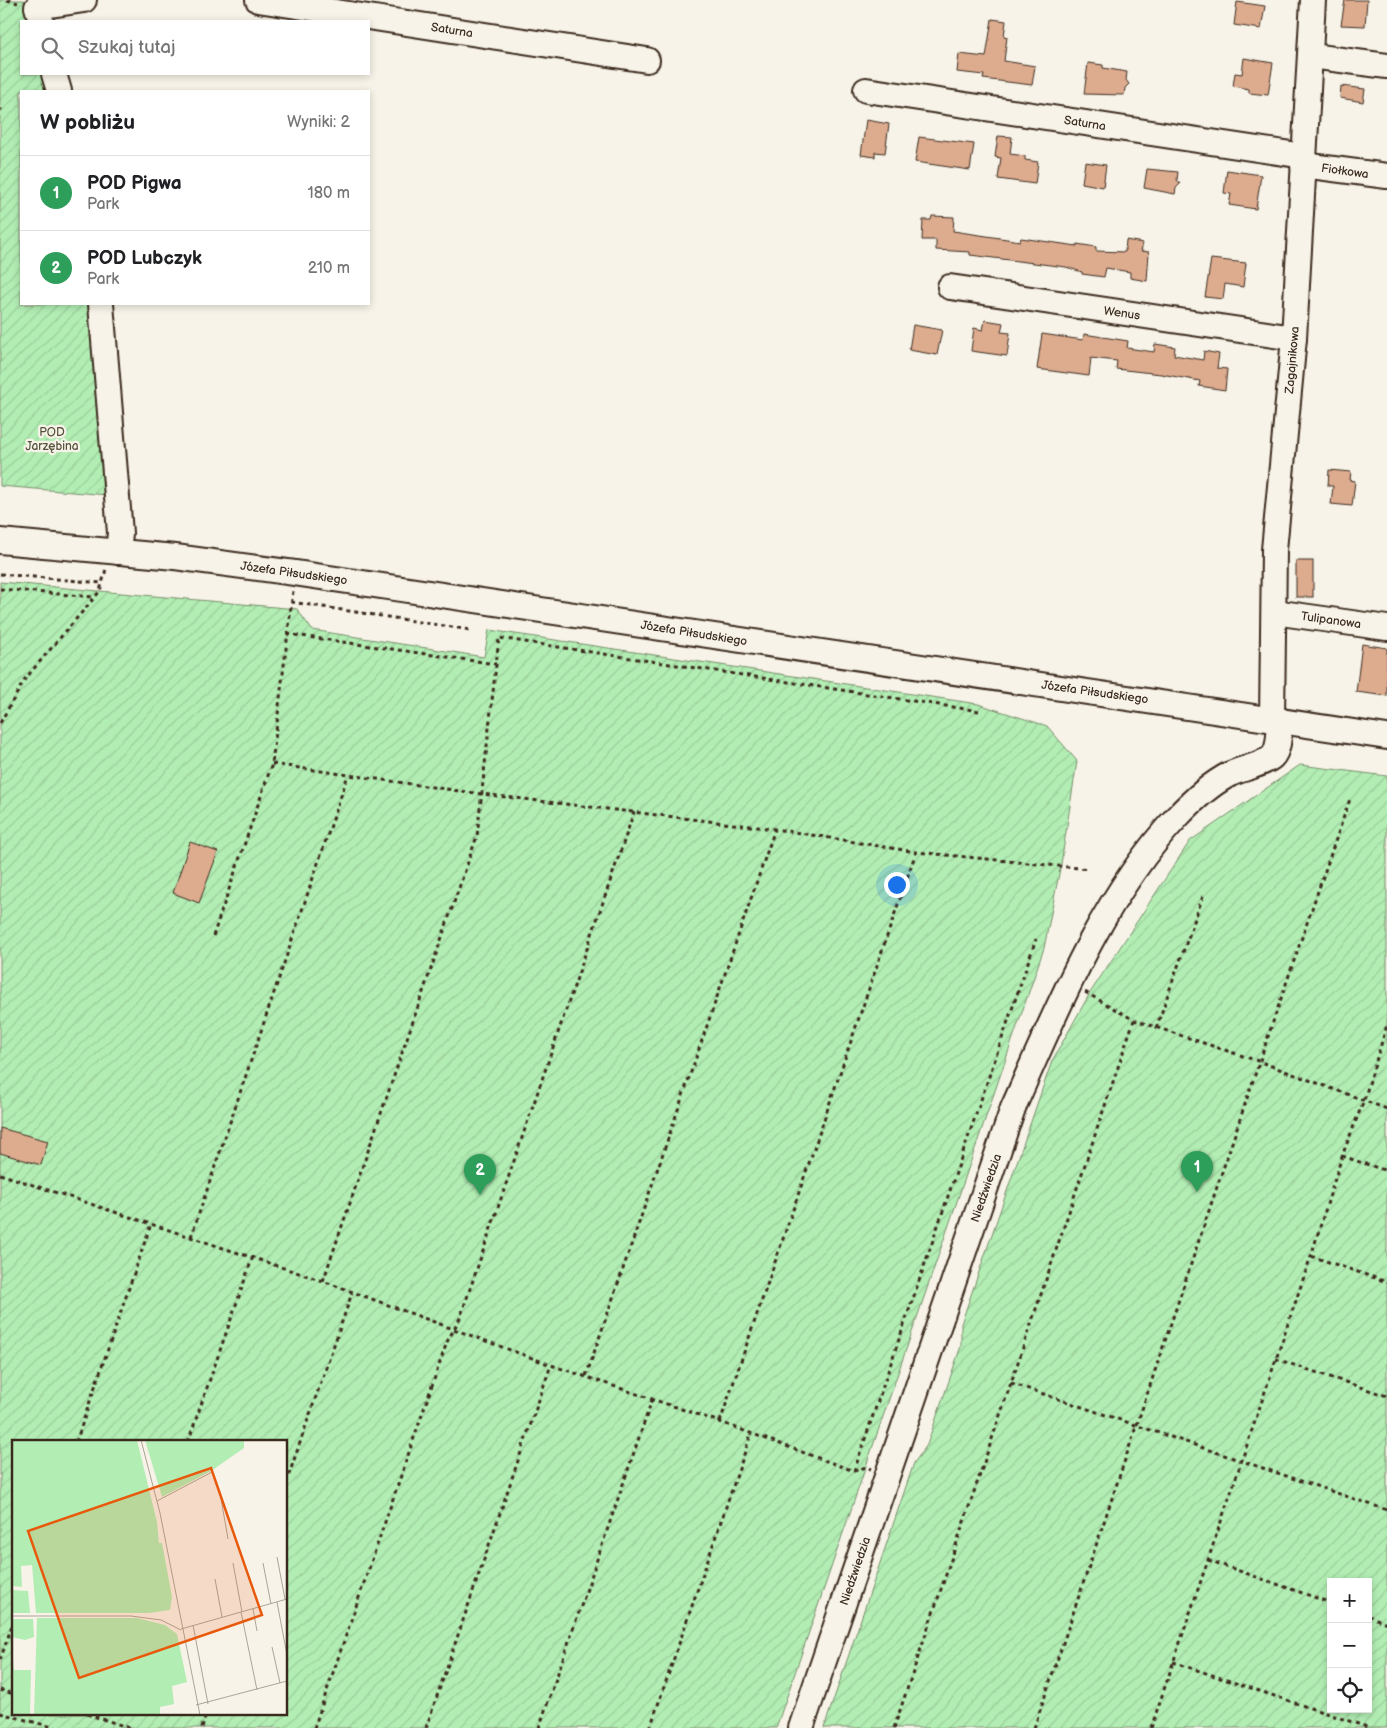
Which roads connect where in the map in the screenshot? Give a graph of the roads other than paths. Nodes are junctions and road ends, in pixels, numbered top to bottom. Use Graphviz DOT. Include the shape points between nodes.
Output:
graph roads {
  1 [pos="84,0"];
  2 [pos="258,0"];
  3 [pos="1313,0"];
  4 [pos="39,14"];
  5 [pos="1311,56"];
  6 [pos="647,60"];
  7 [pos="1387,66"];
  8 [pos="54,75"];
  9 [pos="59,90"];
  10 [pos="866,90"];
  11 [pos="1304,160"];
  12 [pos="1387,176"];
  13 [pos="950,287"];
  14 [pos="101,305"];
  15 [pos="1294,338"];
  16 [pos="0,541"];
  17 [pos="118,552"];
  18 [pos="1274,612"];
  19 [pos="1387,628"];
  20 [pos="1276,720"];
  21 [pos="1387,737"];
  22 [pos="801,1728"];
  1 -- 4 [label="street"];
  2 -- 6 [label="street, Saturna"];
  3 -- 5 [label="street, Zagajnikowa"];
  5 -- 7 [label="street"];
  5 -- 11 [label="street, Zagajnikowa"];
  8 -- 9 [label="street"];
  10 -- 11 [label="street, Saturna"];
  11 -- 12 [label="street, Fiołkowa"];
  11 -- 15 [label="street, Zagajnikowa"];
  13 -- 15 [label="street, Wenus"];
  14 -- 17 [label="street" via="120,533"];
  15 -- 18 [label="street, Zagajnikowa" via="1274,550"];
  16 -- 17 [label="street, Józefa Piłsudskiego"];
  17 -- 20 [label="street, Józefa Piłsudskiego" via="296,573"];
  18 -- 19 [label="street, Tulipanowa"];
  18 -- 20 [label="street, Zagajnikowa"];
  20 -- 21 [label="street, Józefa Piłsudskiego"];
  20 -- 22 [label="street, Niedźwiedzia" via="1277,747 1272,756 1219,780 1178,816 1136,868 1098,931 1049,1028 1013,1108"];
}
